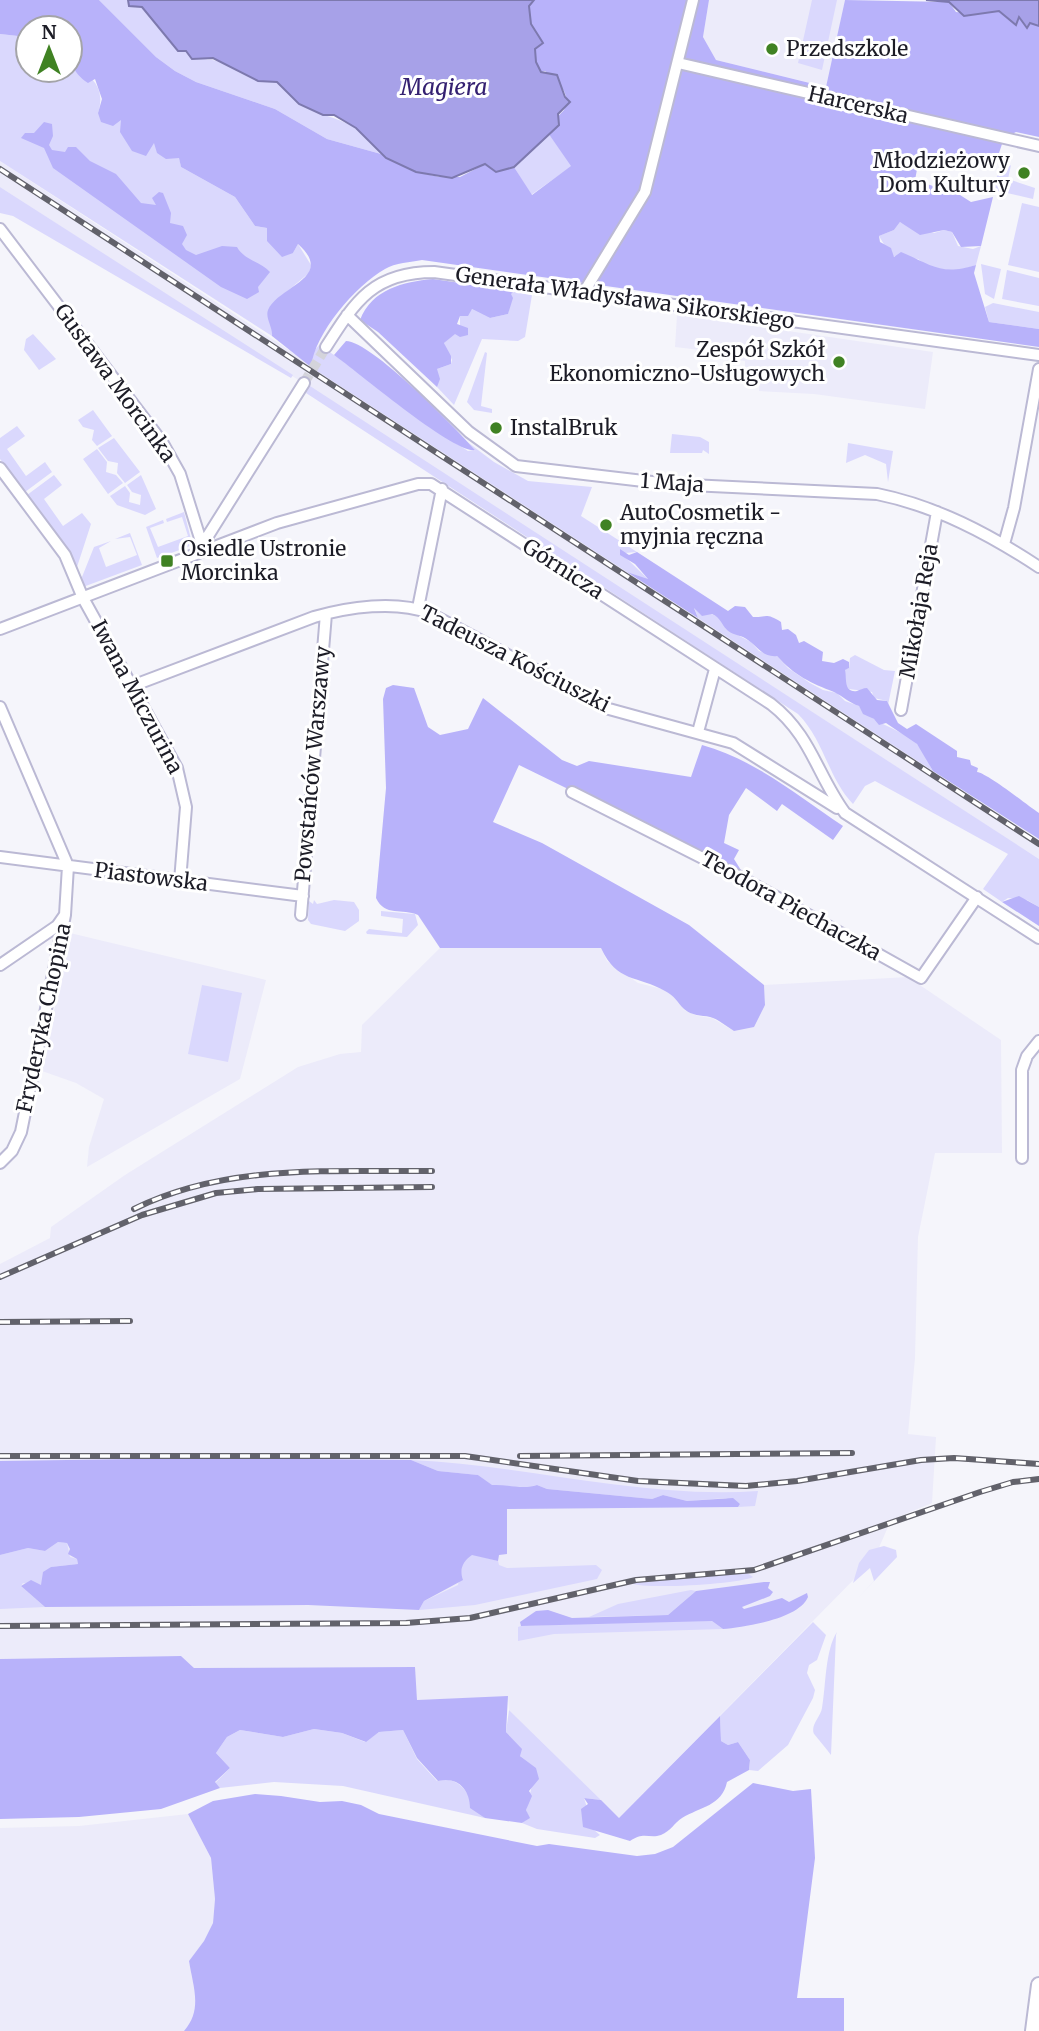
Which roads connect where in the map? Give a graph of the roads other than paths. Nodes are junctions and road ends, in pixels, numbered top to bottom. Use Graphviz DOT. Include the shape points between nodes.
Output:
graph roads {
  1 [pos="692,0"];
  2 [pos="678,63"];
  3 [pos="1039,146"];
  4 [pos="0,229"];
  5 [pos="584,292"];
  6 [pos="347,315"];
  7 [pos="326,347"];
  8 [pos="1039,355"];
  9 [pos="1039,369"];
  10 [pos="304,383"];
  11 [pos="0,468"];
  12 [pos="442,489"];
  13 [pos="937,512"];
  14 [pos="1004,544"];
  15 [pos="204,551"];
  16 [pos="1039,567"];
  17 [pos="83,598"];
  18 [pos="418,608"];
  19 [pos="326,614"];
  20 [pos="0,629"];
  21 [pos="715,668"];
  22 [pos="132,687"];
  23 [pos="0,707"];
  24 [pos="901,710"];
  25 [pos="698,732"];
  26 [pos="823,776"];
  27 [pos="804,787"];
  28 [pos="572,792"];
  29 [pos="845,813"];
  30 [pos="0,857"];
  31 [pos="68,866"];
  32 [pos="180,881"];
  33 [pos="303,896"];
  34 [pos="977,897"];
  35 [pos="65,915"];
  36 [pos="301,915"];
  37 [pos="1039,938"];
  38 [pos="0,965"];
  39 [pos="1039,1041"];
  40 [pos="1022,1158"];
  41 [pos="0,1163"];
  42 [pos="1039,1985"];
  43 [pos="1033,2031"];
  1 -- 2 [label="street"];
  2 -- 3 [label="street, Harcerska"];
  2 -- 5 [label="street" via="645,192"];
  4 -- 15 [label="street, Gustawa Morcinka" via="162,442 180,474"];
  5 -- 6 [label="street, Generała Władysława Sikorskiego" via="419,272 379,283 365,292"];
  5 -- 8 [label="street, Generała Władysława Sikorskiego"];
  6 -- 7 [label="street, Generała Władysława Sikorskiego"];
  6 -- 13 [label="street, 1 Maja" via="478,440 516,466 669,484 857,491"];
  9 -- 14 [label="street"];
  10 -- 15 [label="street" via="206,539"];
  11 -- 17 [label="street" via="56,542"];
  12 -- 15 [label="street, Górnicza" via="418,484 278,523"];
  12 -- 18 [label="street"];
  12 -- 21 [label="street, Górnicza"];
  13 -- 14 [label="street, 1 Maja"];
  13 -- 24 [label="street, Mikołaja Reja"];
  14 -- 16 [label="street, 1 Maja"];
  15 -- 17 [label="street, Górnicza"];
  17 -- 20 [label="street, Górnicza"];
  17 -- 22 [label="street, Iwana Miczurina"];
  18 -- 19 [label="street, Tadeusza Kościuszki" via="407,605"];
  18 -- 25 [label="street, Tadeusza Kościuszki" via="609,709"];
  19 -- 22 [label="street, Tadeusza Kościuszki"];
  19 -- 33 [label="street, Powstańców Warszawy"];
  21 -- 25 [label="street"];
  21 -- 26 [label="street, Górnicza" via="790,720"];
  22 -- 32 [label="street, Iwana Miczurina" via="183,784 186,807"];
  23 -- 31 [label="street"];
  25 -- 27 [label="street, Tadeusza Kościuszki" via="733,743"];
  26 -- 27 [label="street" via="817,786"];
  26 -- 29 [label="street, Górnicza"];
  27 -- 29 [label="street, Tadeusza Kościuszki"];
  28 -- 34 [label="street, Teodora Piechaczka" via="744,879 921,978"];
  29 -- 34 [label="street, Górnicza"];
  30 -- 31 [label="street, Piastowska"];
  31 -- 32 [label="street, Piastowska"];
  31 -- 35 [label="street, Fryderyka Chopina"];
  32 -- 33 [label="street, Piastowska"];
  33 -- 36 [label="street, Powstańców Warszawy"];
  34 -- 37 [label="street, Górnicza"];
  35 -- 38 [label="street" via="57,926"];
  35 -- 41 [label="street, Fryderyka Chopina" via="21,1132"];
  39 -- 40 [label="street" via="1022,1070"];
  42 -- 43 [label="street"];
}
